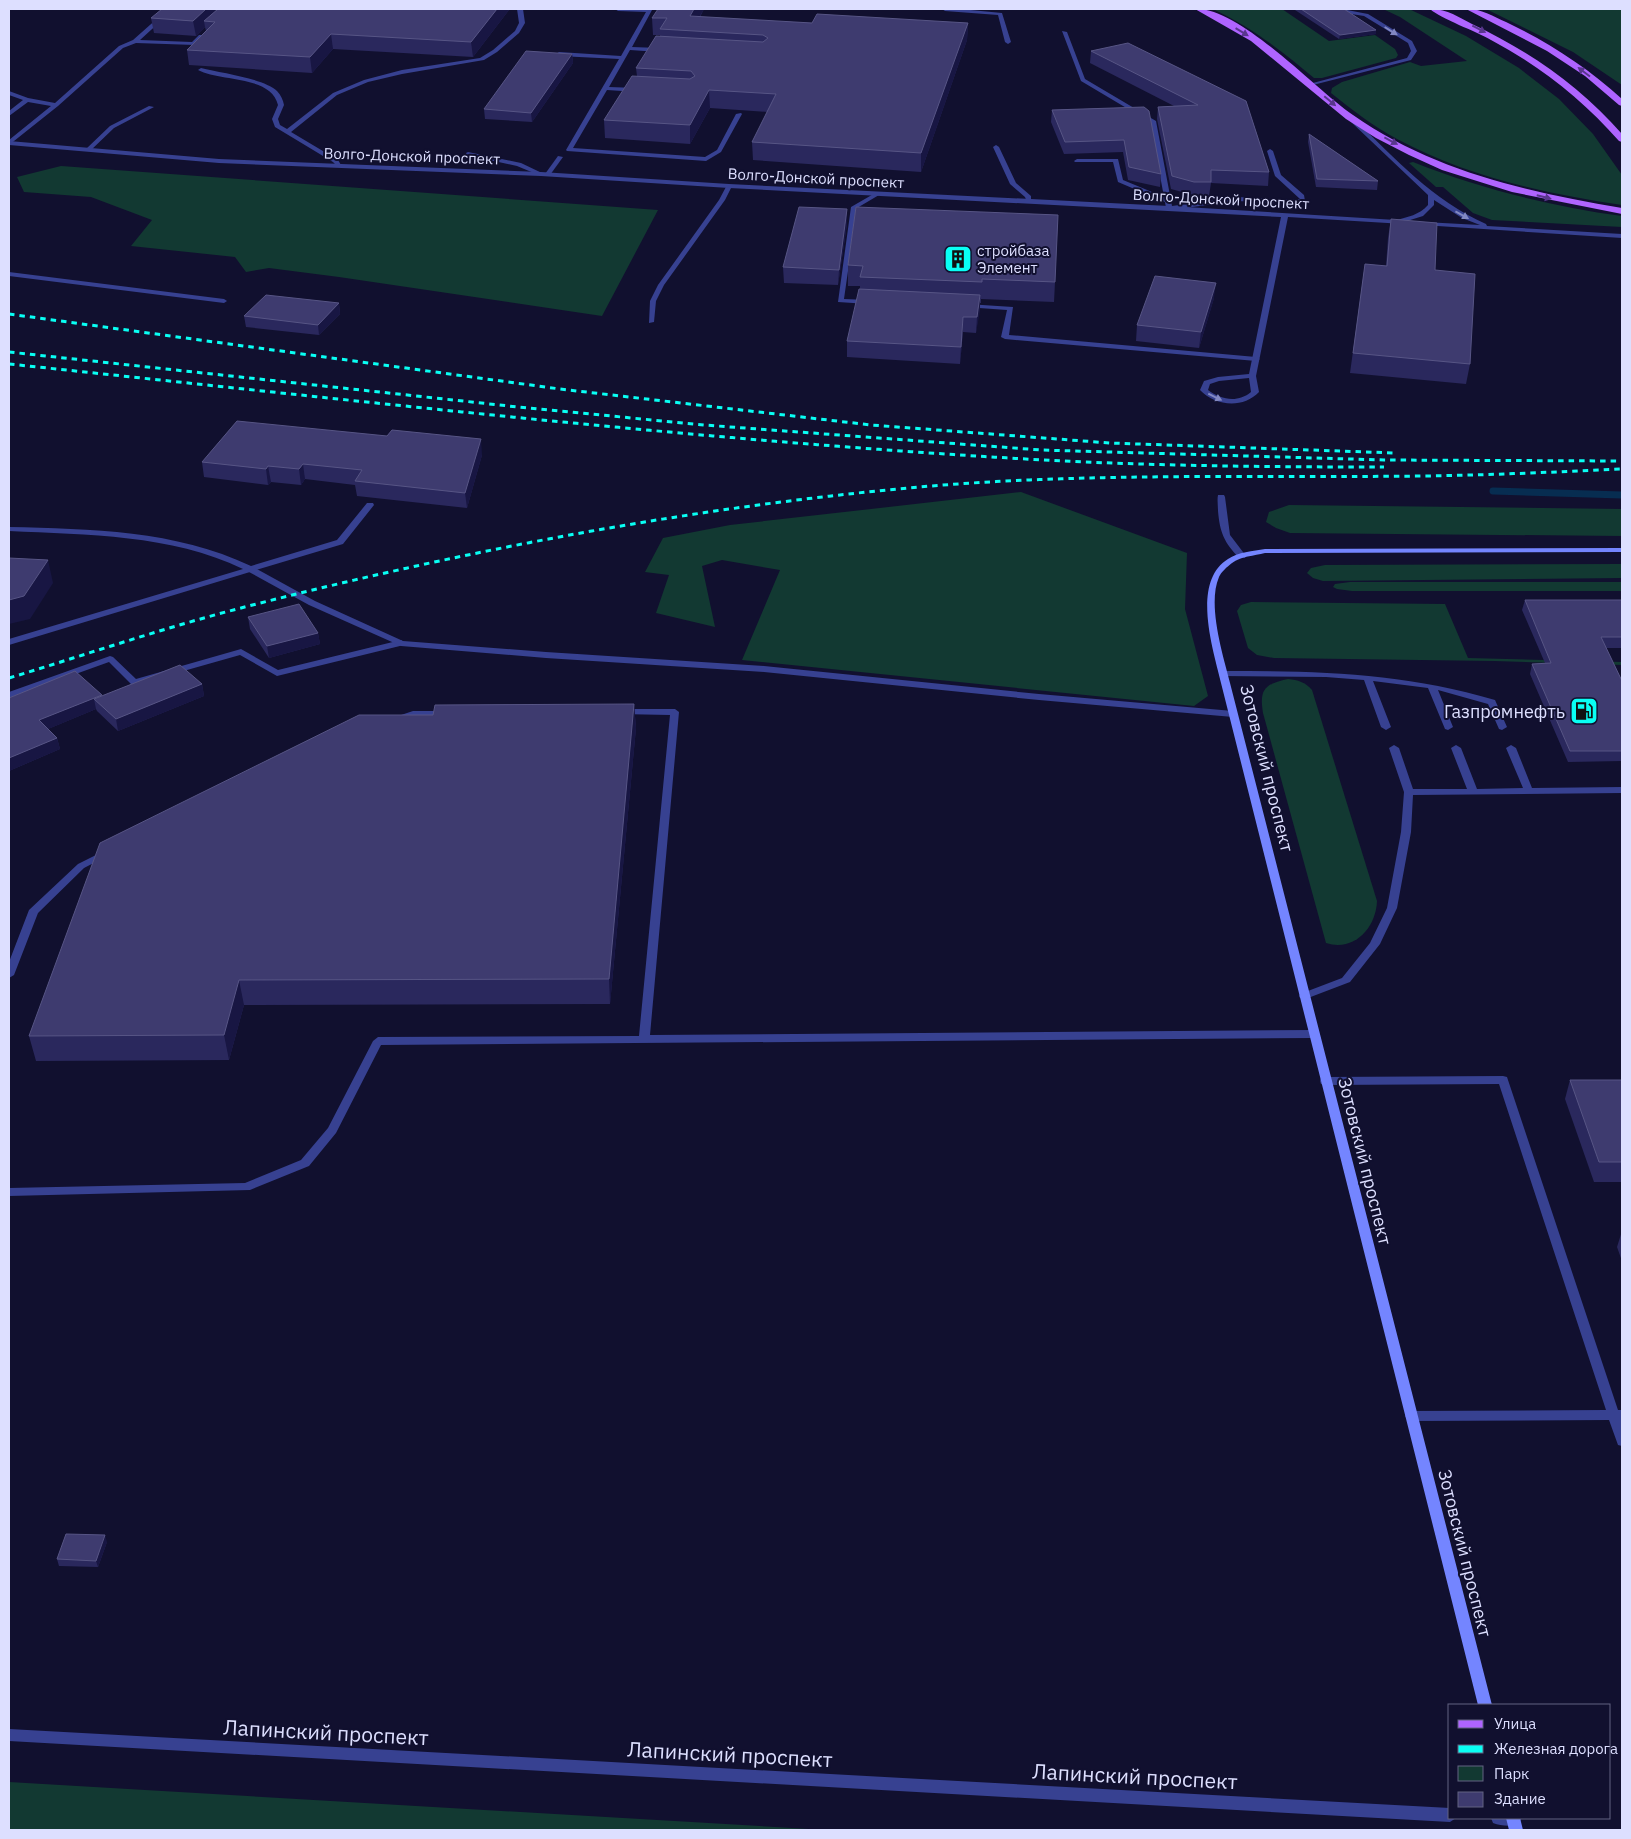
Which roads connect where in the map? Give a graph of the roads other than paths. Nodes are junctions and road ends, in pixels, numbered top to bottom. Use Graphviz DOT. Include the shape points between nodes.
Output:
graph roads {
  1 [pos="171,9"];
  2 [pos="520,9"];
  3 [pos="618,9"];
  4 [pos="945,9"];
  5 [pos="1200,9"];
  6 [pos="1434,9"];
  7 [pos="1470,9"];
  8 [pos="652,10"];
  9 [pos="1347,12"];
  10 [pos="205,32"];
  11 [pos="1064,32"];
  12 [pos="135,41"];
  13 [pos="1008,42"];
  14 [pos="628,48"];
  15 [pos="667,51"];
  16 [pos="548,54"];
  17 [pos="623,58"];
  18 [pos="201,70"];
  19 [pos="1311,85"];
  20 [pos="605,88"];
  21 [pos="644,90"];
  22 [pos="9,93"];
  23 [pos="28,100"];
  24 [pos="1622,103"];
  25 [pos="56,105"];
  26 [pos="151,107"];
  27 [pos="9,114"];
  28 [pos="739,114"];
  29 [pos="1349,117"];
  30 [pos="286,132"];
  31 [pos="1622,139"];
  32 [pos="9,143"];
  33 [pos="996,147"];
  34 [pos="88,150"];
  35 [pos="1270,151"];
  36 [pos="468,154"];
  37 [pos="560,157"];
  38 [pos="1077,161"];
  39 [pos="338,165"];
  40 [pos="544,174"];
  41 [pos="729,186"];
  42 [pos="877,194"];
  43 [pos="1431,194"];
  44 [pos="1028,201"];
  45 [pos="1168,204"];
  46 [pos="1622,211"];
  47 [pos="1285,215"];
  48 [pos="1396,222"];
  49 [pos="1497,229"];
  50 [pos="1622,236"];
  51 [pos="9,274"];
  52 [pos="224,301"];
  53 [pos="878,302"];
  54 [pos="954,305"];
  55 [pos="651,322"];
  56 [pos="1256,359"];
  57 [pos="1252,376"];
  58 [pos="1221,497"];
  59 [pos="370,506"];
  60 [pos="9,529"];
  61 [pos="1622,550"];
  62 [pos="1242,556"];
  63 [pos="252,570"];
  64 [pos="9,642"];
  65 [pos="401,643"];
  66 [pos="1225,674"];
  67 [pos="1368,678"];
  68 [pos="1432,687"];
  69 [pos="9,695"];
  70 [pos="616,712"];
  71 [pos="452,714"];
  72 [pos="1233,714"];
  73 [pos="395,720"];
  74 [pos="1386,727"];
  75 [pos="1448,727"];
  76 [pos="1502,727"];
  77 [pos="1394,748"];
  78 [pos="1456,748"];
  79 [pos="1511,748"];
  80 [pos="1622,790"];
  81 [pos="1474,791"];
  82 [pos="1529,791"];
  83 [pos="1409,792"];
  84 [pos="116,848"];
  85 [pos="9,975"];
  86 [pos="1304,996"];
  87 [pos="1313,1034"];
  88 [pos="644,1040"];
  89 [pos="1325,1081"];
  90 [pos="9,1192"];
  91 [pos="1618,1415"];
  92 [pos="1411,1416"];
  93 [pos="1622,1441"];
  94 [pos="1485,1704"];
  95 [pos="9,1735"];
  96 [pos="1448,1815"];
  1 -- 12 [label="street"];
  2 -- 30 [label="street" via="522,23 517,32 482,59 366,81 335,94"];
  3 -- 8 [label="street"];
  4 -- 13 [label="street" via="1000,14"];
  5 -- 19 [label="main road, one-way" via="1249,36"];
  6 -- 31 [label="main road, one-way" via="1488,34 1541,66 1588,103"];
  24 -- 7 [label="main road, one-way" via="1550,49"];
  8 -- 14 [label="street"];
  9 -- 19 [label="street, one-way" via="1366,15 1410,42 1414,51 1409,58"];
  10 -- 12 [label="street" via="193,44"];
  11 -- 45 [label="street" via="1083,80 1153,121"];
  12 -- 25 [label="street" via="121,47"];
  14 -- 15 [label="street"];
  14 -- 17 [label="street"];
  16 -- 17 [label="street"];
  17 -- 20 [label="street"];
  18 -- 30 [label="street" via="259,84 274,91 281,105 275,119 277,126"];
  19 -- 29 [label="main road, one-way"];
  20 -- 21 [label="street"];
  20 -- 28 [label="street" via="569,150 706,159 720,151"];
  22 -- 23 [label="street"];
  23 -- 25 [label="street"];
  23 -- 27 [label="street"];
  25 -- 32 [label="street"];
  26 -- 34 [label="street" via="112,127"];
  29 -- 43 [label="street"];
  29 -- 46 [label="main road, one-way" via="1413,153 1473,177 1550,198"];
  30 -- 39 [label="street"];
  32 -- 34 [label="street, Волго-Донской проспект"];
  33 -- 44 [label="street" via="1013,184 1028,196"];
  34 -- 39 [label="street, Волго-Донской проспект" via="219,161"];
  35 -- 45 [label="street" via="1278,176 1303,200 1238,199"];
  36 -- 40 [label="street" via="519,164"];
  37 -- 40 [label="street"];
  38 -- 45 [label="street" via="1116,160 1120,181"];
  39 -- 40 [label="street, Волго-Донской проспект"];
  40 -- 41 [label="street, Волго-Донской проспект"];
  41 -- 42 [label="street, Волго-Донской проспект"];
  41 -- 55 [label="street" via="661,285 653,301"];
  42 -- 44 [label="street, Волго-Донской проспект"];
  42 -- 53 [label="street" via="854,207 840,300"];
  43 -- 48 [label="street" via="1431,205 1426,213"];
  43 -- 49 [label="street, one-way" via="1459,214"];
  44 -- 45 [label="street, Волго-Донской проспект"];
  45 -- 47 [label="street, Волго-Донской проспект"];
  47 -- 48 [label="street, Волго-Донской проспект"];
  47 -- 56 [label="street"];
  48 -- 49 [label="street, Волго-Донской проспект"];
  49 -- 50 [label="street, Волго-Донской проспект"];
  51 -- 52 [label="street"];
  54 -- 56 [label="street" via="1011,308 1005,337"];
  56 -- 57 [label="street"];
  57 -- 57 [label="street, one-way" via="1218,379 1207,383 1204,390 1223,401 1251,398 1256,392"];
  58 -- 62 [label="street" via="1224,534"];
  59 -- 63 [label="street" via="340,542"];
  60 -- 63 [label="street" via="138,536 231,558"];
  61 -- 62 [label="street" via="1292,550"];
  62 -- 66 [label="street, Зотовский проспект" via="1226,563 1215,577 1212,596 1213,625"];
  63 -- 64 [label="street"];
  63 -- 65 [label="street" via="312,603"];
  65 -- 69 [label="street" via="277,673 241,652 134,682 110,659"];
  65 -- 72 [label="street" via="764,669"];
  66 -- 67 [label="street"];
  66 -- 72 [label="street, Зотовский проспект"];
  67 -- 68 [label="street"];
  67 -- 74 [label="street"];
  68 -- 75 [label="street"];
  68 -- 76 [label="street" via="1492,702"];
  70 -- 88 [label="street" via="675,712"];
  71 -- 73 [label="street" via="413,714"];
  72 -- 86 [label="street, Зотовский проспект"];
  77 -- 83 [label="street"];
  78 -- 81 [label="street"];
  79 -- 82 [label="street"];
  80 -- 82 [label="street"];
  81 -- 82 [label="street"];
  81 -- 83 [label="street"];
  83 -- 86 [label="street" via="1406,832 1392,908 1375,944 1346,980"];
  84 -- 85 [label="street" via="80,866 33,912"];
  86 -- 87 [label="street, Зотовский проспект"];
  87 -- 88 [label="street"];
  87 -- 89 [label="street, Зотовский проспект"];
  88 -- 90 [label="street" via="378,1041 332,1130 305,1163 246,1188"];
  89 -- 91 [label="street" via="1503,1080"];
  89 -- 92 [label="street, Зотовский проспект"];
  91 -- 92 [label="street"];
  91 -- 93 [label="street"];
  92 -- 94 [label="street, Зотовский проспект"];
  95 -- 96 [label="street, Лапинский проспект"];
}
